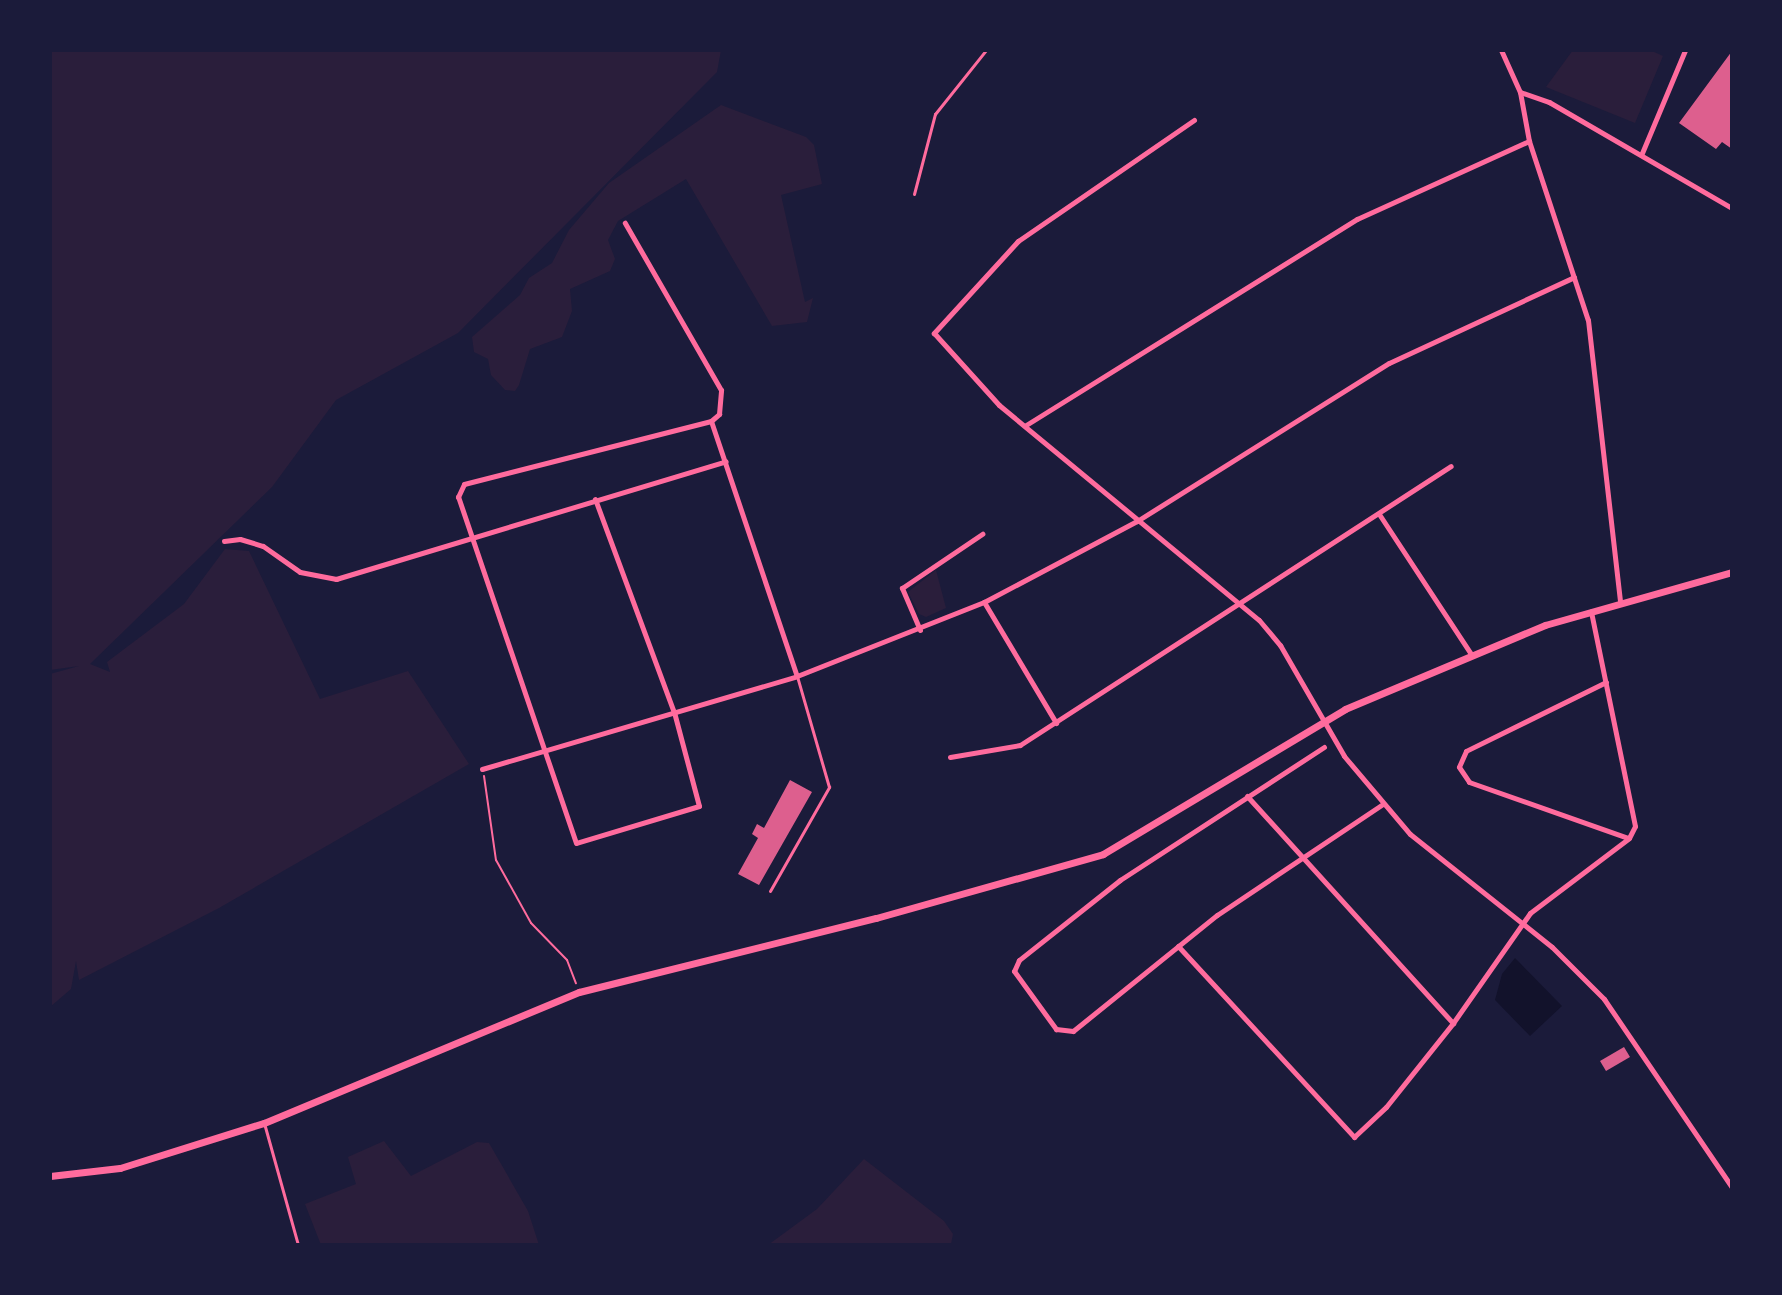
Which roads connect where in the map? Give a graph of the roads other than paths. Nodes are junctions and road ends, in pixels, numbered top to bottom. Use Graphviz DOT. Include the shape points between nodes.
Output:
graph roads {
  1 [pos="986,50"];
  2 [pos="1501,50"];
  3 [pos="1685,50"];
  4 [pos="1520,92"];
  5 [pos="1194,120"];
  6 [pos="1529,141"];
  7 [pos="1642,153"];
  8 [pos="914,194"];
  9 [pos="1732,208"];
  10 [pos="625,223"];
  11 [pos="1574,277"];
  12 [pos="711,421"];
  13 [pos="1026,425"];
  14 [pos="726,461"];
  15 [pos="1451,466"];
  16 [pos="595,499"];
  17 [pos="1379,514"];
  18 [pos="1137,521"];
  19 [pos="982,534"];
  20 [pos="471,539"];
  21 [pos="224,541"];
  22 [pos="1732,572"];
  23 [pos="984,602"];
  24 [pos="1620,602"];
  25 [pos="1242,605"];
  26 [pos="1591,610"];
  27 [pos="920,630"];
  28 [pos="1471,654"];
  29 [pos="797,676"];
  30 [pos="1606,682"];
  31 [pos="674,712"];
  32 [pos="1325,719"];
  33 [pos="1056,723"];
  34 [pos="1324,747"];
  35 [pos="547,750"];
  36 [pos="950,757"];
  37 [pos="482,769"];
  38 [pos="1247,796"];
  39 [pos="1383,804"];
  40 [pos="1629,838"];
  41 [pos="1302,860"];
  42 [pos="770,891"];
  43 [pos="1521,924"];
  44 [pos="1178,946"];
  45 [pos="1453,1023"];
  46 [pos="264,1123"];
  47 [pos="50,1176"];
  48 [pos="1732,1187"];
  49 [pos="298,1245"];
  1 -- 8 [label="lane" via="935,114"];
  2 -- 4 [label="street"];
  3 -- 7 [label="street"];
  4 -- 6 [label="street"];
  4 -- 7 [label="street" via="1549,102"];
  5 -- 13 [label="street" via="1018,241 934,333 977,384"];
  6 -- 11 [label="street"];
  6 -- 13 [label="street" via="1357,219"];
  7 -- 9 [label="street"];
  10 -- 12 [label="street" via="721,390 723,404"];
  11 -- 18 [label="street" via="1389,363"];
  11 -- 24 [label="street" via="1588,320"];
  12 -- 14 [label="street"];
  12 -- 20 [label="street" via="464,484 458,497"];
  13 -- 18 [label="street"];
  14 -- 16 [label="street"];
  14 -- 29 [label="street"];
  15 -- 17 [label="street"];
  16 -- 20 [label="street"];
  16 -- 31 [label="street"];
  17 -- 25 [label="street"];
  17 -- 28 [label="street"];
  18 -- 23 [label="street"];
  18 -- 25 [label="street"];
  19 -- 27 [label="street" via="902,588"];
  20 -- 21 [label="street" via="336,579 300,572 263,546 240,539"];
  20 -- 35 [label="street"];
  22 -- 24 [label="street"];
  23 -- 27 [label="street"];
  23 -- 33 [label="street"];
  24 -- 26 [label="street"];
  25 -- 32 [label="street" via="1280,645"];
  25 -- 33 [label="street"];
  26 -- 28 [label="street"];
  26 -- 30 [label="street"];
  27 -- 29 [label="street"];
  28 -- 32 [label="street"];
  29 -- 31 [label="street"];
  29 -- 42 [label="lane" via="829,787"];
  30 -- 40 [label="street" via="1636,816"];
  30 -- 40 [label="street" via="1466,751 1459,767 1469,782"];
  31 -- 35 [label="street"];
  31 -- 35 [label="street" via="699,806 576,843"];
  32 -- 39 [label="street" via="1344,756"];
  32 -- 46 [label="street" via="1103,854 579,992"];
  33 -- 36 [label="street" via="1020,745"];
  34 -- 38 [label="street"];
  35 -- 37 [label="street"];
  38 -- 41 [label="street"];
  38 -- 44 [label="street" via="1120,880 1019,960 1014,971 1056,1029 1065,1033"];
  39 -- 41 [label="street"];
  39 -- 43 [label="street" via="1419,842"];
  40 -- 43 [label="street"];
  41 -- 44 [label="street"];
  41 -- 45 [label="street"];
  43 -- 45 [label="street"];
  43 -- 48 [label="street" via="1576,968 1604,999"];
  44 -- 45 [label="street" via="1354,1137 1386,1107"];
  46 -- 47 [label="street" via="120,1168"];
  46 -- 49 [label="lane"];
}
